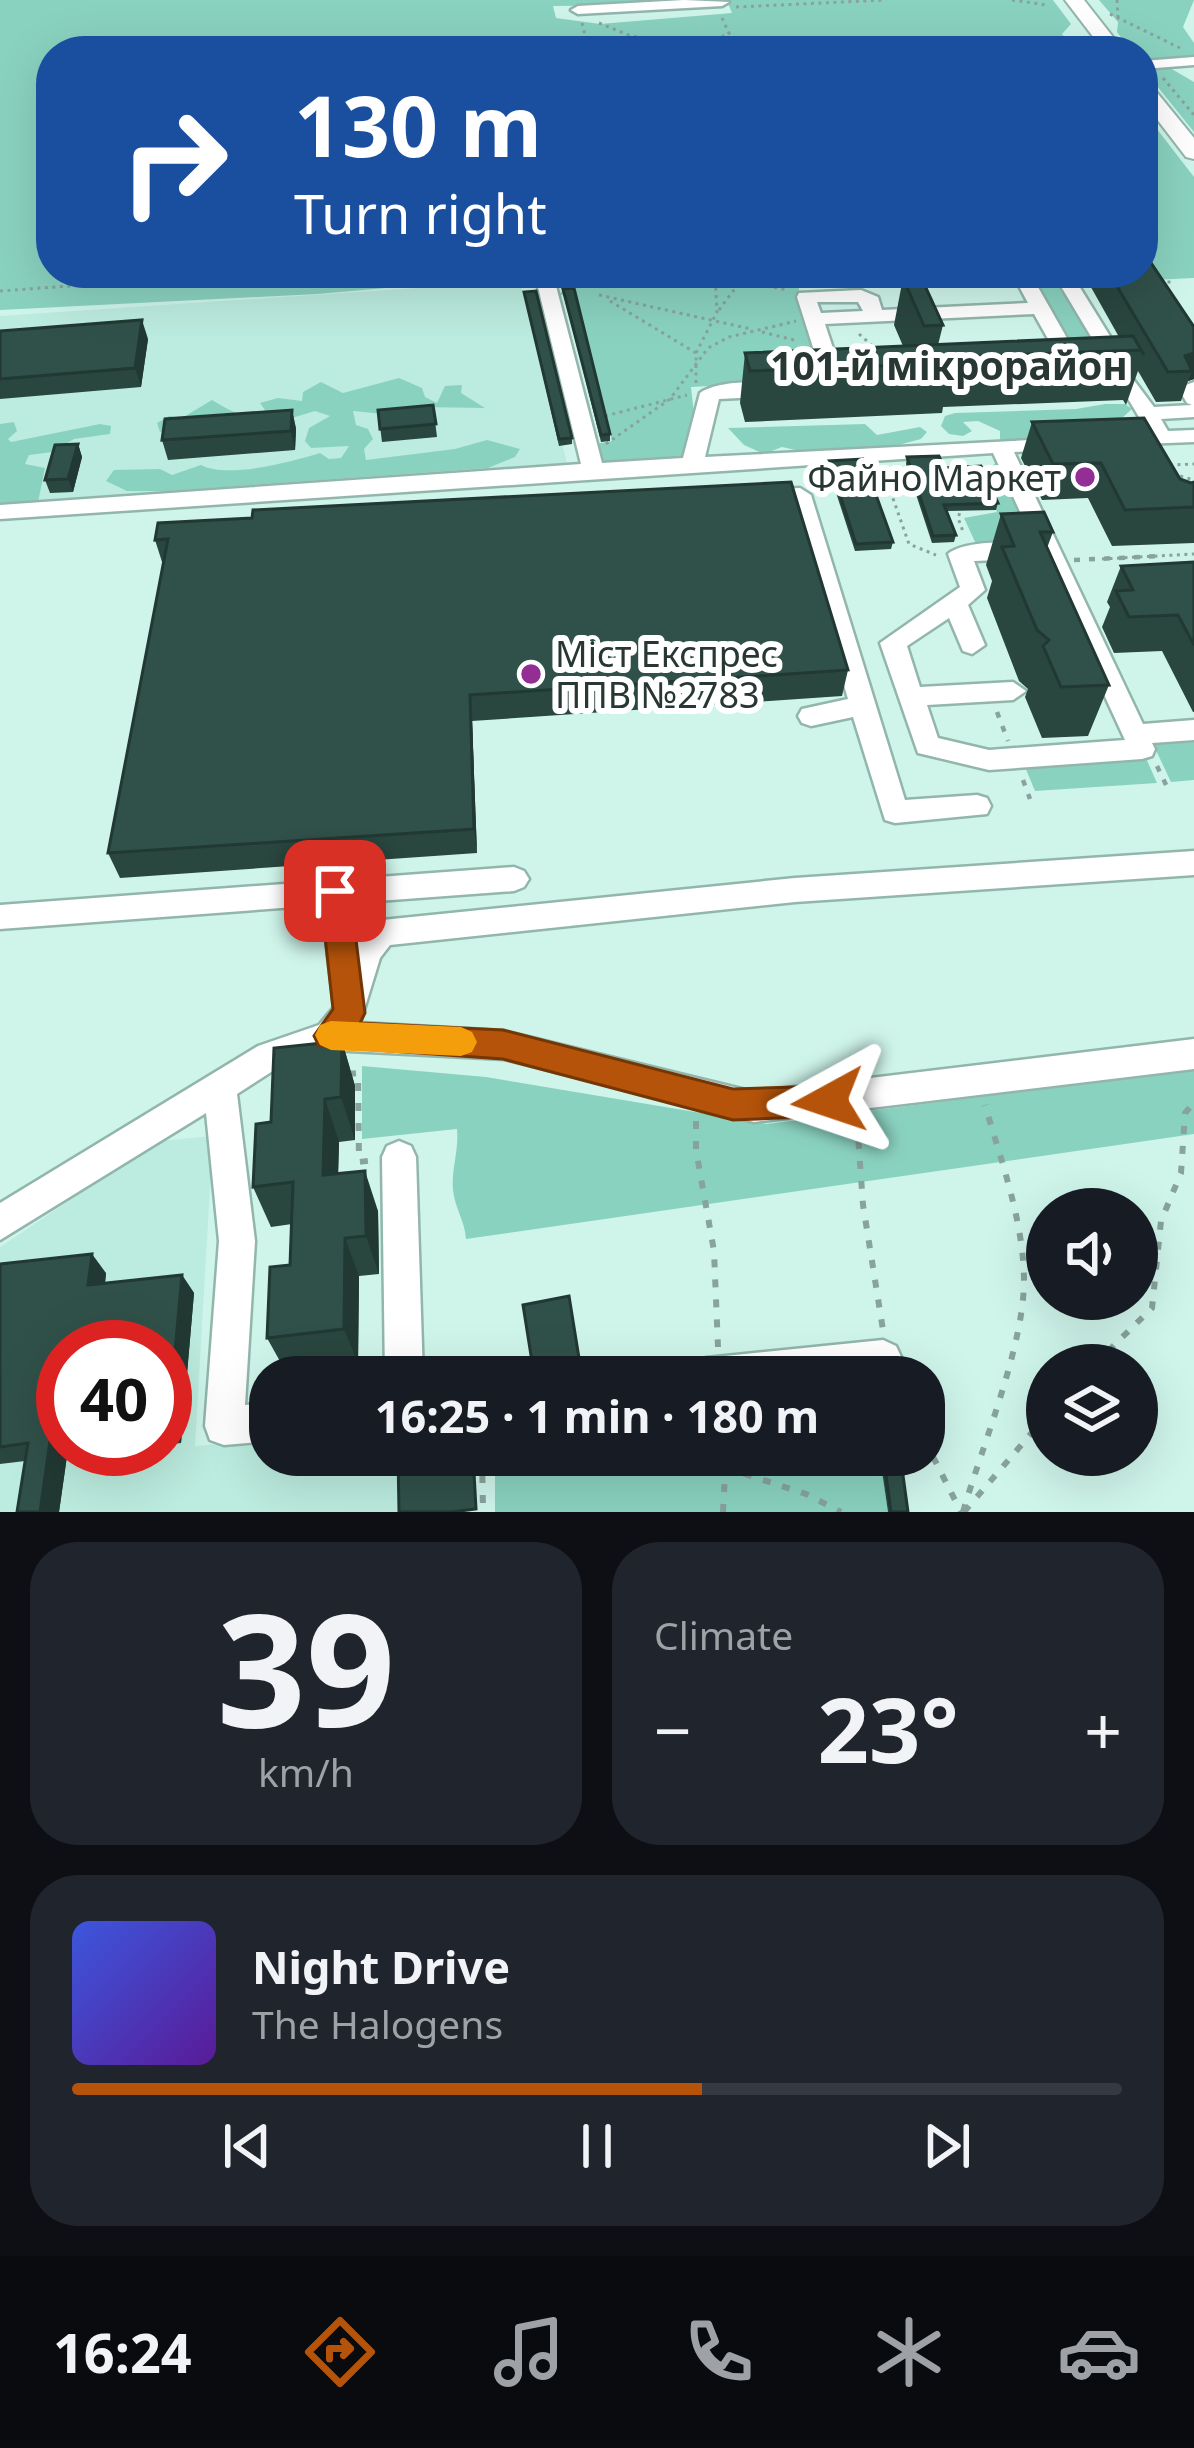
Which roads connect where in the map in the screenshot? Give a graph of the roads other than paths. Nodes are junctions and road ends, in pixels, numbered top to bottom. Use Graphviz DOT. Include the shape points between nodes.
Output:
graph roads {
  1 [pos="1074,0"];
  2 [pos="664,3"];
  3 [pos="723,5"];
  4 [pos="578,10"];
  5 [pos="1102,36"];
  6 [pos="1194,58"];
  7 [pos="1158,63"];
  8 [pos="1158,109"];
  9 [pos="1194,152"];
  10 [pos="546,288"];
  11 [pos="1030,288"];
  12 [pos="1071,288"];
  13 [pos="1041,308"];
  14 [pos="813,315"];
  15 [pos="874,316"];
  16 [pos="1124,376"];
  17 [pos="1060,379"];
  18 [pos="860,386"];
  19 [pos="817,388"];
  20 [pos="1194,388"];
  21 [pos="1194,399"];
  22 [pos="1194,411"];
  23 [pos="1147,414"];
  24 [pos="1194,436"];
  25 [pos="1150,439"];
  26 [pos="1000,446"];
  27 [pos="591,462"];
  28 [pos="692,464"];
  29 [pos="1155,468"];
  30 [pos="734,498"];
  31 [pos="442,507"];
  32 [pos="0,512"];
  33 [pos="349,512"];
  34 [pos="1051,556"];
  35 [pos="955,602"];
  36 [pos="972,645"];
  37 [pos="1013,691"];
  38 [pos="911,697"];
  39 [pos="863,705"];
  40 [pos="811,716"];
  41 [pos="1194,730"];
  42 [pos="1135,734"];
  43 [pos="976,806"];
  44 [pos="1194,863"];
  45 [pos="514,879"];
  46 [pos="335,891"];
  47 [pos="0,917"];
  48 [pos="340,1025"];
  49 [pos="1194,1054"];
  50 [pos="219,1085"];
  51 [pos="399,1157"];
  52 [pos="0,1223"];
  53 [pos="404,1356"];
  54 [pos="249,1424"];
  1 -- 5 [label="main road"];
  2 -- 3 [label="street"];
  2 -- 4 [label="street"];
  6 -- 7 [label="street"];
  8 -- 9 [label="main road"];
  10 -- 27 [label="street"];
  11 -- 13 [label="street"];
  12 -- 16 [label="street"];
  13 -- 15 [label="street"];
  13 -- 16 [label="street" via="1069,358"];
  14 -- 15 [label="street"];
  14 -- 15 [label="street" via="806,297 861,296"];
  14 -- 19 [label="street" via="825,348"];
  16 -- 17 [label="street"];
  16 -- 23 [label="street"];
  18 -- 19 [label="street"];
  19 -- 28 [label="street" via="710,392"];
  20 -- 21 [label="street"];
  22 -- 23 [label="street"];
  23 -- 25 [label="street"];
  24 -- 25 [label="street"];
  25 -- 26 [label="street"];
  25 -- 29 [label="street"];
  26 -- 28 [label="street"];
  26 -- 34 [label="street"];
  27 -- 28 [label="street"];
  27 -- 32 [label="street"];
  30 -- 39 [label="street" via="800,495"];
  31 -- 33 [label="street"];
  34 -- 35 [label="street" via="965,554 973,590"];
  34 -- 42 [label="street"];
  35 -- 36 [label="street"];
  35 -- 38 [label="street" via="893,644"];
  37 -- 38 [label="street"];
  38 -- 42 [label="street" via="927,746 988,760 1142,748"];
  39 -- 40 [label="street"];
  39 -- 43 [label="street" via="895,812"];
  41 -- 42 [label="street"];
  44 -- 48 [label="street" via="795,890 382,933 366,952"];
  45 -- 46 [label="street"];
  46 -- 47 [label="street"];
  46 -- 48 [label="street"];
  48 -- 49 [label="street" via="503,1045 754,1107"];
  48 -- 50 [label="street"];
  50 -- 52 [label="street"];
  50 -- 54 [label="street" via="237,1241 224,1426"];
  51 -- 53 [label="street"];
}
